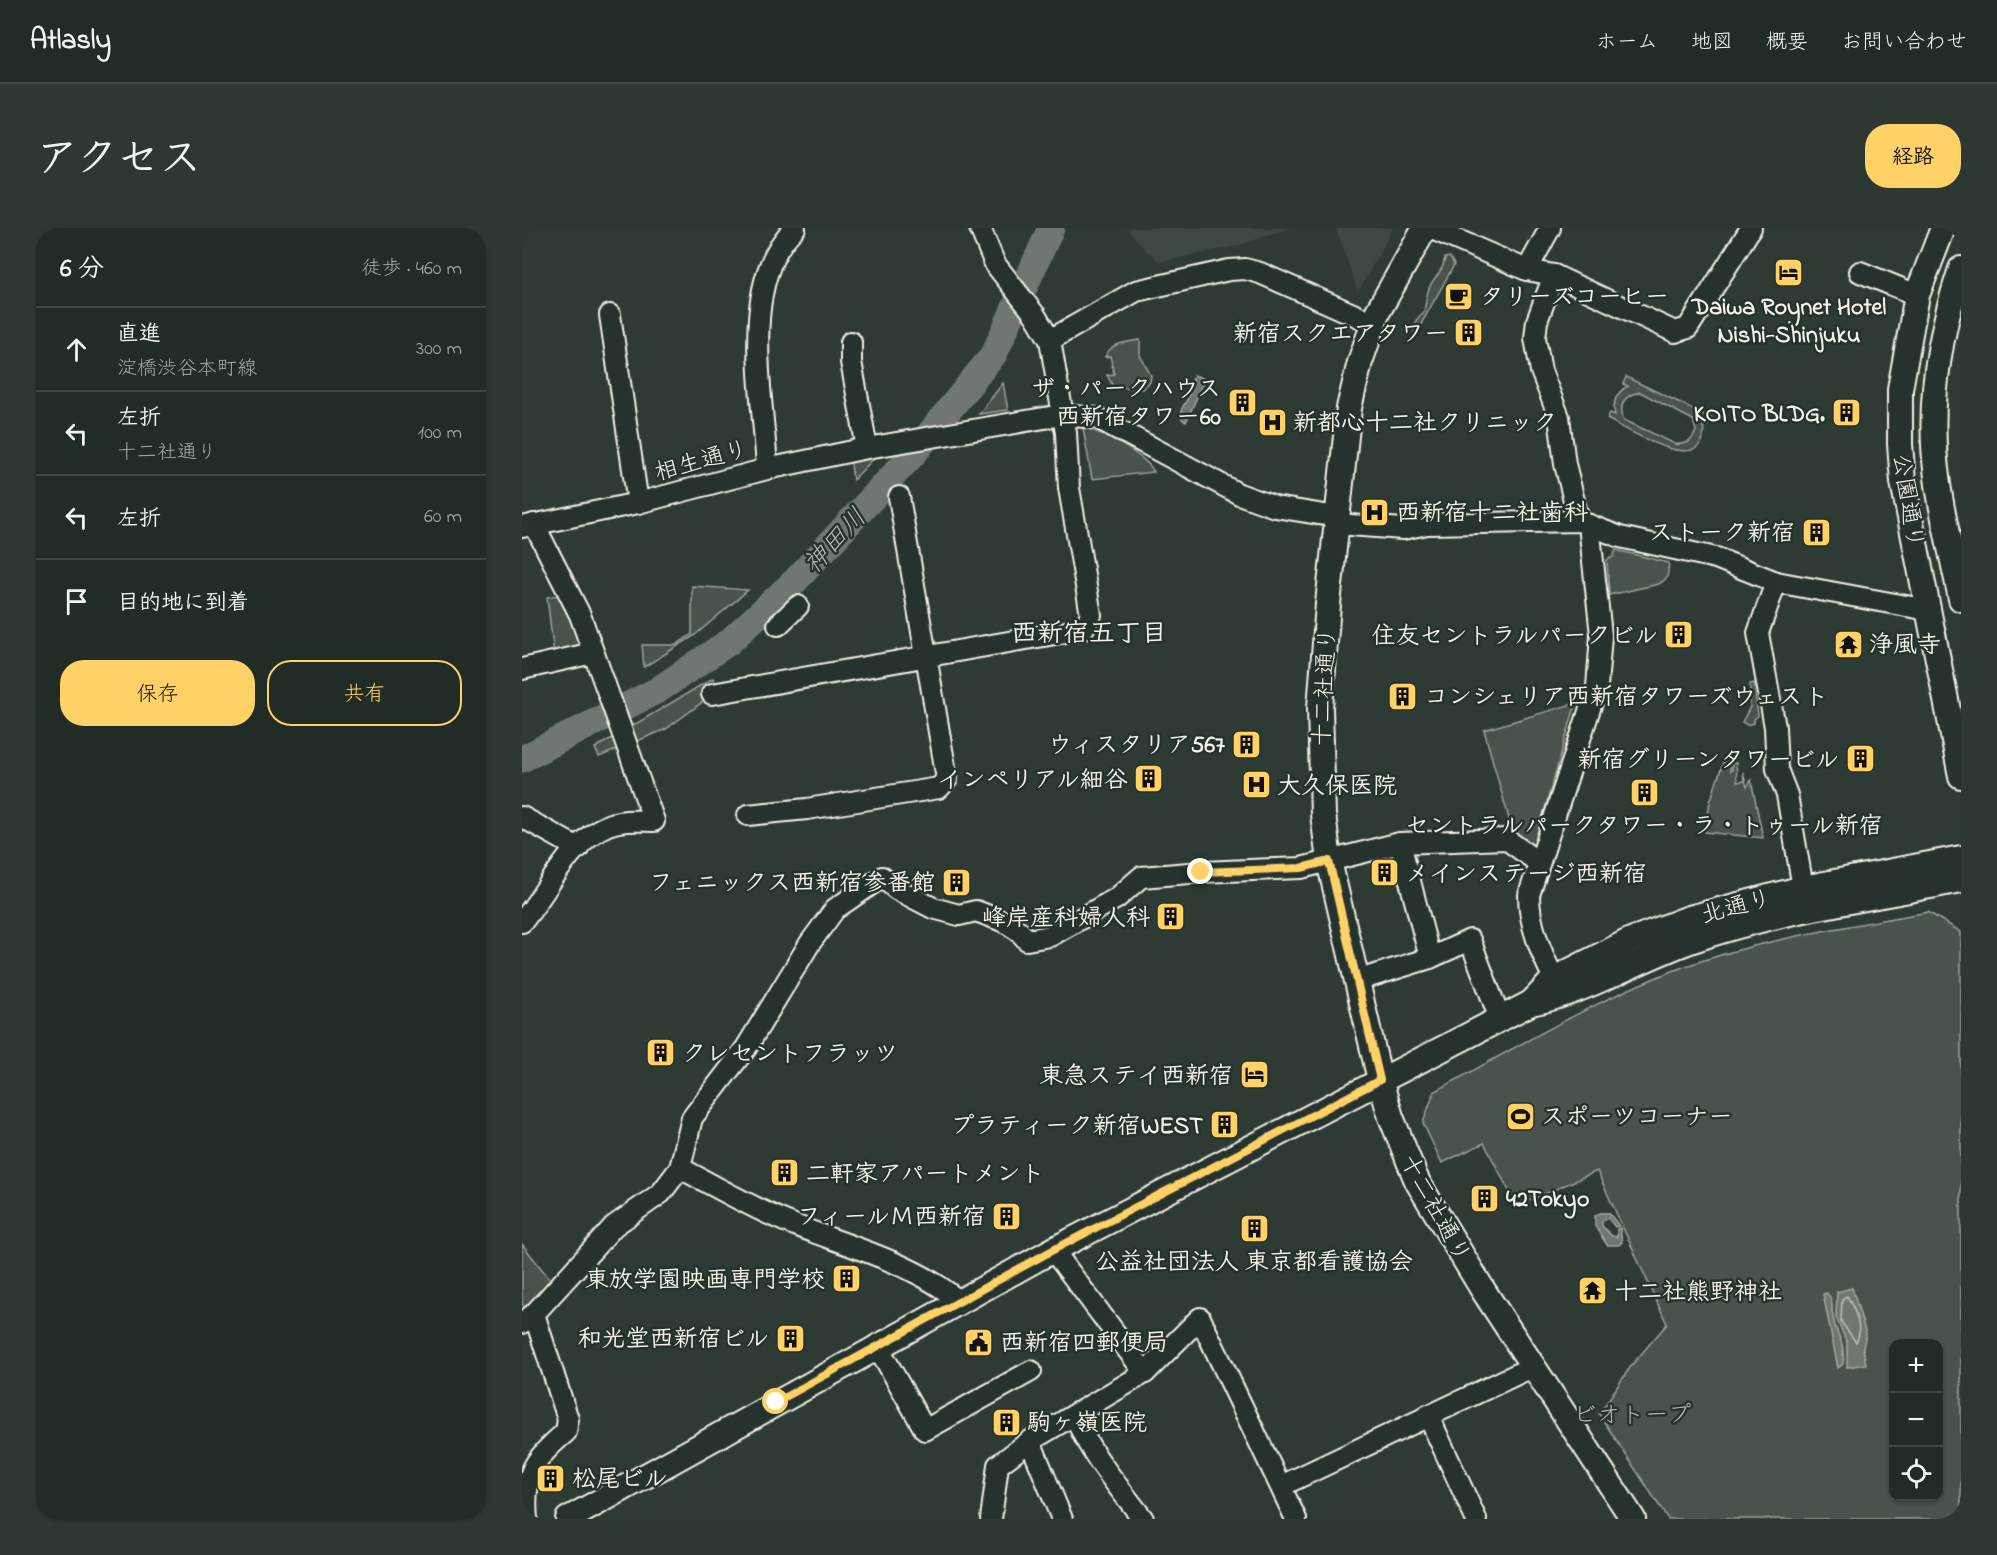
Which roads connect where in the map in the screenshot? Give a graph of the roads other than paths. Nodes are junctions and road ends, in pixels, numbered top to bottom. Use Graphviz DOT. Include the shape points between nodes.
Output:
graph roads {
  1 [pos="795,228"];
  2 [pos="980,228"];
  3 [pos="1425,228"];
  4 [pos="1430,228"];
  5 [pos="1550,228"];
  6 [pos="1751,228"];
  7 [pos="1943,228"];
  8 [pos="1961,269"];
  9 [pos="1527,270"];
  10 [pos="1860,272"];
  11 [pos="1554,275"];
  12 [pos="1917,295"];
  13 [pos="610,315"];
  14 [pos="1373,322"];
  15 [pos="1050,340"];
  16 [pos="851,342"];
  17 [pos="1062,415"];
  18 [pos="867,448"];
  19 [pos="763,470"];
  20 [pos="898,497"];
  21 [pos="638,504"];
  22 [pos="1337,520"];
  23 [pos="1584,523"];
  24 [pos="528,526"];
  25 [pos="1776,582"];
  26 [pos="1961,599"];
  27 [pos="798,606"];
  28 [pos="1928,610"];
  29 [pos="778,625"];
  30 [pos="593,653"];
  31 [pos="926,657"];
  32 [pos="522,669"];
  33 [pos="712,694"];
  34 [pos="1961,776"];
  35 [pos="748,815"];
  36 [pos="522,817"];
  37 [pos="1400,843"];
  38 [pos="578,848"];
  39 [pos="1961,858"];
  40 [pos="1329,861"];
  41 [pos="1539,863"];
  42 [pos="1961,880"];
  43 [pos="1803,888"];
  44 [pos="522,922"];
  45 [pos="1430,958"];
  46 [pos="1554,980"];
  47 [pos="1356,981"];
  48 [pos="1531,1003"];
  49 [pos="1500,1019"];
  50 [pos="1380,1080"];
  51 [pos="680,1168"];
  52 [pos="1053,1250"];
  53 [pos="958,1301"];
  54 [pos="528,1318"];
  55 [pos="878,1346"];
  56 [pos="1534,1366"];
  57 [pos="1031,1371"];
  58 [pos="1145,1373"];
  59 [pos="1076,1413"];
  60 [pos="1428,1415"];
  61 [pos="1030,1441"];
  62 [pos="1281,1486"];
  63 [pos="1472,1518"];
  64 [pos="527,1519"];
  65 [pos="568,1519"];
  66 [pos="991,1519"];
  67 [pos="1062,1519"];
  68 [pos="1143,1519"];
  69 [pos="1296,1519"];
  70 [pos="1633,1519"];
  1 -- 19 [label="street" via="770,265 759,319 758,368 765,414"];
  2 -- 15 [label="street" via="995,264"];
  3 -- 14 [label="main road, 十二社通り"];
  4 -- 9 [label="street"];
  5 -- 9 [label="street"];
  6 -- 11 [label="street" via="1688,328 1675,332"];
  7 -- 12 [label="main road, 公園通り"];
  8 -- 26 [label="main road, 公園通り" via="1944,325 1933,406 1937,478"];
  9 -- 11 [label="street"];
  10 -- 12 [label="street"];
  11 -- 23 [label="street" via="1535,338 1541,371 1559,417 1564,464"];
  12 -- 28 [label="main road, 公園通り" via="1900,389 1900,444 1903,482"];
  13 -- 21 [label="street"];
  14 -- 15 [label="street" via="1245,269 1137,291"];
  14 -- 22 [label="main road, 十二社通り" via="1349,408"];
  15 -- 17 [label="street"];
  16 -- 18 [label="street"];
  17 -- 18 [label="street, 相生通り"];
  17 -- 22 [label="street" via="1097,418 1239,494 1275,507"];
  17 -- 31 [label="street" via="1069,488 1091,615 1083,629"];
  18 -- 19 [label="street, 相生通り"];
  19 -- 21 [label="street, 相生通り"];
  20 -- 31 [label="street"];
  21 -- 24 [label="street, 相生通り"];
  22 -- 23 [label="street" via="1403,529 1427,524"];
  22 -- 40 [label="main road, 十二社通り" via="1320,708 1323,814"];
  23 -- 25 [label="street" via="1620,537 1716,558"];
  23 -- 41 [label="street" via="1601,635 1597,687"];
  24 -- 30 [label="street" via="580,615"];
  25 -- 28 [label="street"];
  25 -- 43 [label="street" via="1758,633 1773,717 1777,770 1787,795"];
  27 -- 29 [label="street"];
  28 -- 34 [label="main road, 公園通り"];
  30 -- 32 [label="street"];
  30 -- 38 [label="street" via="654,821 609,824"];
  31 -- 33 [label="street"];
  31 -- 35 [label="street" via="947,779 939,788"];
  36 -- 38 [label="street"];
  37 -- 40 [label="street"];
  37 -- 41 [label="street" via="1506,839"];
  37 -- 45 [label="street"];
  38 -- 44 [label="street"];
  39 -- 43 [label="main road, 北通り"];
  40 -- 47 [label="main road, 十二社通り"];
  40 -- 51 [label="street" via="1301,868 1141,878 1117,898 1050,936 1027,940 1005,922 976,911 960,915 933,908 882,877 836,909 810,943 732,1068 692,1118"];
  41 -- 46 [label="street" via="1529,909 1537,941"];
  42 -- 48 [label="main road, 北通り" via="1714,933 1645,957 1562,997"];
  43 -- 46 [label="main road, 北通り" via="1689,918 1631,940"];
  45 -- 47 [label="street"];
  45 -- 49 [label="street" via="1470,940"];
  46 -- 48 [label="main road, 北通り"];
  47 -- 50 [label="main road, 十二社通り"];
  48 -- 49 [label="main road, 北通り"];
  49 -- 50 [label="main road, 北通り"];
  50 -- 52 [label="main road, 北通り"];
  50 -- 56 [label="main road, 十二社通り" via="1417,1181"];
  51 -- 53 [label="street" via="780,1219 917,1273"];
  51 -- 54 [label="street" via="661,1193 614,1226"];
  52 -- 53 [label="main road, 北通り"];
  52 -- 58 [label="street"];
  53 -- 55 [label="main road, 北通り"];
  54 -- 64 [label="street" via="568,1419 566,1432 542,1452 530,1472 525,1494"];
  55 -- 57 [label="street" via="925,1430"];
  55 -- 65 [label="main road, 北通り"];
  56 -- 60 [label="street"];
  56 -- 70 [label="main road, 十二社通り"];
  58 -- 59 [label="street"];
  58 -- 62 [label="street" via="1200,1318"];
  59 -- 61 [label="street"];
  59 -- 68 [label="street" via="1095,1454"];
  60 -- 62 [label="street"];
  60 -- 63 [label="street"];
  61 -- 66 [label="street" via="998,1465"];
  61 -- 67 [label="street"];
  62 -- 69 [label="street"];
}
